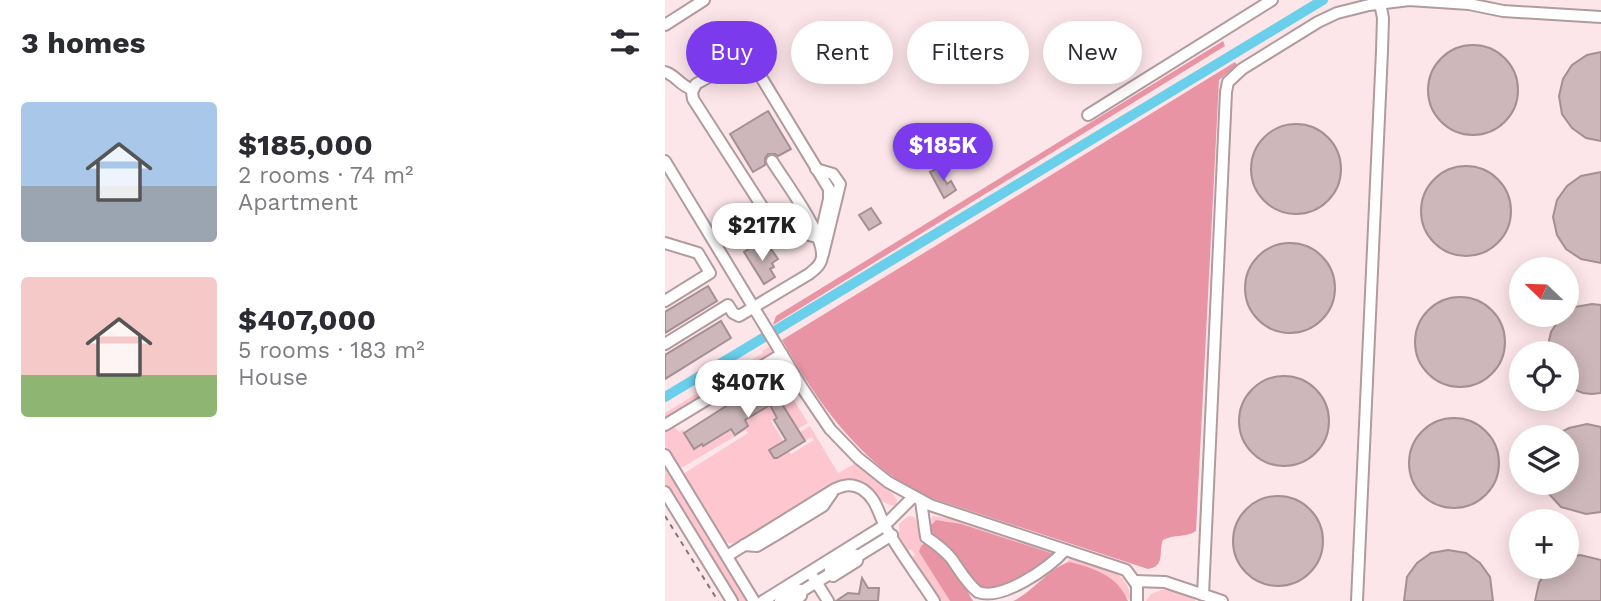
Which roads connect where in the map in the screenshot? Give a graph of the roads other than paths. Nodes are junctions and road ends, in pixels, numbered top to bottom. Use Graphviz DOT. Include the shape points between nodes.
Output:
graph roads {
  1 [pos="704,0"];
  2 [pos="1272,0"];
  3 [pos="1373,3"];
  4 [pos="1601,17"];
  5 [pos="665,25"];
  6 [pos="665,72"];
  7 [pos="692,89"];
  8 [pos="1088,115"];
  9 [pos="772,160"];
  10 [pos="665,161"];
  11 [pos="816,169"];
  12 [pos="820,238"];
  13 [pos="665,243"];
  14 [pos="822,257"];
  15 [pos="665,301"];
  16 [pos="754,307"];
  17 [pos="665,344"];
  18 [pos="782,354"];
  19 [pos="665,425"];
  20 [pos="665,455"];
  21 [pos="665,492"];
  22 [pos="917,499"];
  23 [pos="885,525"];
  24 [pos="892,535"];
  25 [pos="1065,550"];
  26 [pos="727,556"];
  27 [pos="810,572"];
  28 [pos="1135,581"];
  29 [pos="816,582"];
  30 [pos="802,591"];
  31 [pos="1203,595"];
  32 [pos="732,601"];
  33 [pos="754,601"];
  34 [pos="763,601"];
  35 [pos="780,601"];
  36 [pos="793,601"];
  37 [pos="828,601"];
  38 [pos="934,601"];
  39 [pos="1137,601"];
  40 [pos="1222,601"];
  41 [pos="1357,601"];
  1 -- 5 [label="lane"];
  2 -- 8 [label="lane"];
  3 -- 4 [label="lane" via="1409,0"];
  3 -- 31 [label="lane" via="1318,22 1242,69 1226,86"];
  3 -- 41 [label="lane" via="1383,18"];
  6 -- 7 [label="lane"];
  7 -- 11 [label="lane" via="734,61 749,61"];
  7 -- 12 [label="lane" via="693,99 773,226"];
  9 -- 12 [label="lane"];
  10 -- 16 [label="lane"];
  11 -- 12 [label="lane" via="829,193"];
  11 -- 14 [label="lane" via="833,174 840,184"];
  12 -- 14 [label="lane"];
  13 -- 15 [label="lane" via="698,253 710,273"];
  14 -- 16 [label="lane" via="814,270"];
  16 -- 17 [label="lane" via="739,316 728,304"];
  16 -- 18 [label="lane"];
  18 -- 19 [label="lane"];
  18 -- 22 [label="lane" via="845,446 888,482"];
  20 -- 26 [label="lane"];
  21 -- 32 [label="lane"];
  22 -- 23 [label="lane"];
  22 -- 25 [label="lane"];
  22 -- 25 [label="lane" via="926,537 982,595 1008,593 1045,570"];
  23 -- 24 [label="lane"];
  23 -- 26 [label="lane" via="870,496 846,485"];
  23 -- 27 [label="lane"];
  24 -- 29 [label="lane" via="833,576"];
  24 -- 38 [label="lane"];
  25 -- 28 [label="lane" via="1126,570"];
  26 -- 33 [label="lane"];
  27 -- 29 [label="lane"];
  27 -- 34 [label="lane"];
  28 -- 31 [label="lane" via="1165,582"];
  28 -- 39 [label="lane"];
  29 -- 30 [label="lane"];
  29 -- 37 [label="lane"];
  30 -- 35 [label="lane" via="797,589"];
  30 -- 36 [label="lane"];
  31 -- 40 [label="lane"];
}
